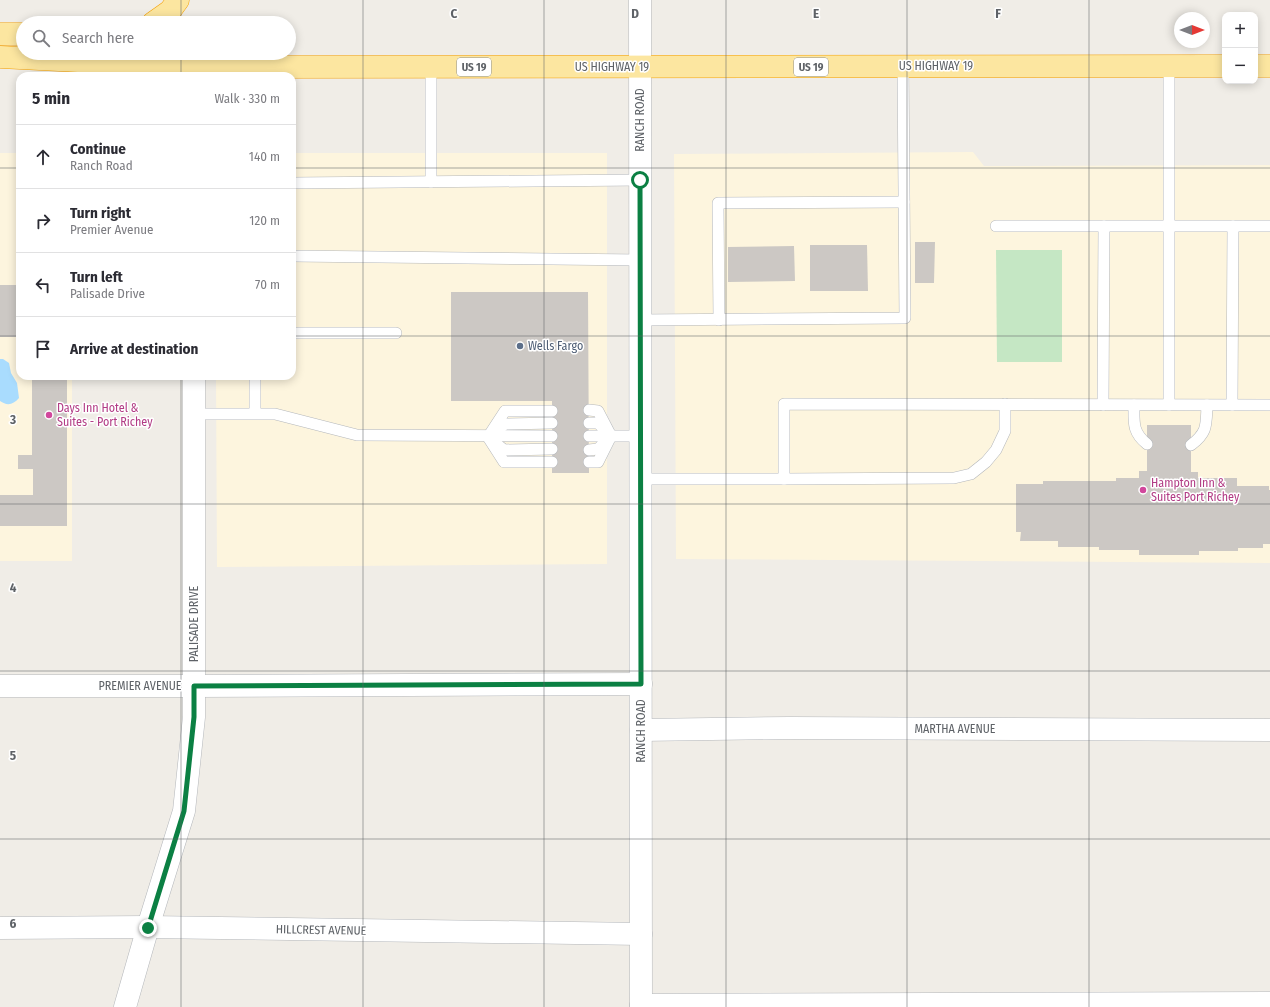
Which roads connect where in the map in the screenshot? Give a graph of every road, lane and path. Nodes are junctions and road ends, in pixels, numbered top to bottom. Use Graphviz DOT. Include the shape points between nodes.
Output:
graph roads {
  1 [pos="178,0"];
  2 [pos="640,0"];
  3 [pos="162,16"];
  4 [pos="0,34"];
  5 [pos="16,34"];
  6 [pos="0,57"];
  7 [pos="16,58"];
  8 [pos="34,60"];
  9 [pos="903,66"];
  10 [pos="1169,66"];
  11 [pos="1222,66"];
  12 [pos="1258,66"];
  13 [pos="1270,66"];
  14 [pos="431,67"];
  15 [pos="640,67"];
  16 [pos="159,71"];
  17 [pos="259,72"];
  18 [pos="640,180"];
  19 [pos="431,182"];
  20 [pos="296,183"];
  21 [pos="904,202"];
  22 [pos="996,226"];
  23 [pos="1104,226"];
  24 [pos="1169,226"];
  25 [pos="1233,226"];
  26 [pos="1270,226"];
  27 [pos="296,256"];
  28 [pos="640,260"];
  29 [pos="640,320"];
  30 [pos="719,320"];
  31 [pos="296,333"];
  32 [pos="396,333"];
  33 [pos="194,380"];
  34 [pos="255,380"];
  35 [pos="1005,404"];
  36 [pos="1104,405"];
  37 [pos="1134,405"];
  38 [pos="1169,405"];
  39 [pos="1206,405"];
  40 [pos="1232,405"];
  41 [pos="1270,405"];
  42 [pos="589,410"];
  43 [pos="552,411"];
  44 [pos="255,413"];
  45 [pos="194,414"];
  46 [pos="552,423"];
  47 [pos="589,423"];
  48 [pos="552,436"];
  49 [pos="589,436"];
  50 [pos="611,436"];
  51 [pos="640,436"];
  52 [pos="488,437"];
  53 [pos="1147,444"];
  54 [pos="1191,445"];
  55 [pos="552,450"];
  56 [pos="589,450"];
  57 [pos="552,462"];
  58 [pos="589,462"];
  59 [pos="641,480"];
  60 [pos="784,480"];
  61 [pos="641,684"];
  62 [pos="0,686"];
  63 [pos="194,686"];
  64 [pos="641,730"];
  65 [pos="1270,730"];
  66 [pos="0,928"];
  67 [pos="148,928"];
  68 [pos="641,934"];
  69 [pos="1270,1003"];
  70 [pos="641,1006"];
  71 [pos="125,1007"];
  1 -- 3 [label="highway"];
  2 -- 15 [label="street, RANCH ROAD"];
  4 -- 5 [label="highway"];
  6 -- 7 [label="highway, US HIGHWAY 19 / US 19"];
  8 -- 16 [label="highway, US HIGHWAY 19 / US 19"];
  9 -- 10 [label="highway, US HIGHWAY 19 / US 19"];
  9 -- 15 [label="highway, US HIGHWAY 19 / US 19"];
  9 -- 21 [label="lane"];
  10 -- 11 [label="highway, US HIGHWAY 19 / US 19"];
  10 -- 24 [label="lane"];
  12 -- 13 [label="highway"];
  14 -- 15 [label="highway, US HIGHWAY 19 / US 19"];
  14 -- 17 [label="highway, US HIGHWAY 19 / US 19"];
  14 -- 19 [label="lane"];
  15 -- 18 [label="street, RANCH ROAD"];
  16 -- 17 [label="highway, US HIGHWAY 19 / US 19" via="195,67"];
  18 -- 19 [label="lane"];
  18 -- 28 [label="street, RANCH ROAD"];
  19 -- 20 [label="lane"];
  21 -- 30 [label="lane" via="905,318"];
  21 -- 30 [label="lane" via="718,203"];
  22 -- 23 [label="lane"];
  23 -- 24 [label="lane"];
  23 -- 36 [label="lane"];
  24 -- 25 [label="lane"];
  24 -- 38 [label="lane"];
  25 -- 26 [label="lane"];
  25 -- 40 [label="lane"];
  27 -- 28 [label="lane"];
  28 -- 29 [label="street, RANCH ROAD"];
  29 -- 30 [label="lane"];
  29 -- 51 [label="street, RANCH ROAD"];
  31 -- 32 [label="lane"];
  33 -- 45 [label="street, PALISADE DRIVE"];
  34 -- 44 [label="lane"];
  35 -- 36 [label="lane"];
  35 -- 60 [label="lane" via="1004,431 996,450 971,474 954,478"];
  35 -- 60 [label="lane" via="784,404"];
  36 -- 37 [label="lane"];
  37 -- 38 [label="lane"];
  37 -- 53 [label="lane" via="1134,426 1140,438"];
  38 -- 39 [label="lane"];
  39 -- 40 [label="lane"];
  39 -- 54 [label="lane" via="1206,427 1200,438"];
  40 -- 41 [label="lane"];
  42 -- 50 [label="lane" via="598,411"];
  43 -- 52 [label="lane" via="505,411"];
  44 -- 45 [label="lane"];
  44 -- 52 [label="lane" via="275,414 357,435"];
  45 -- 63 [label="street, PALISADE DRIVE"];
  46 -- 52 [label="lane" via="505,424"];
  47 -- 50 [label="lane" via="598,423"];
  48 -- 52 [label="lane"];
  49 -- 50 [label="lane"];
  50 -- 51 [label="lane"];
  50 -- 56 [label="lane" via="598,450"];
  50 -- 58 [label="lane" via="598,462"];
  51 -- 59 [label="street, RANCH ROAD"];
  52 -- 55 [label="lane" via="504,450"];
  52 -- 57 [label="lane" via="504,462"];
  59 -- 60 [label="lane"];
  59 -- 61 [label="street, RANCH ROAD"];
  61 -- 63 [label="street, PREMIER AVENUE"];
  61 -- 64 [label="street, RANCH ROAD"];
  62 -- 63 [label="street, PREMIER AVENUE"];
  63 -- 67 [label="street, PALISADE DRIVE" via="194,717 184,811"];
  64 -- 65 [label="street, MARTHA AVENUE"];
  64 -- 68 [label="street, RANCH ROAD"];
  66 -- 67 [label="street, HILLCREST AVENUE"];
  67 -- 68 [label="street, HILLCREST AVENUE"];
  67 -- 71 [label="street, PALISADE DRIVE"];
  68 -- 70 [label="street, RANCH ROAD"];
  69 -- 70 [label="street"];
}
